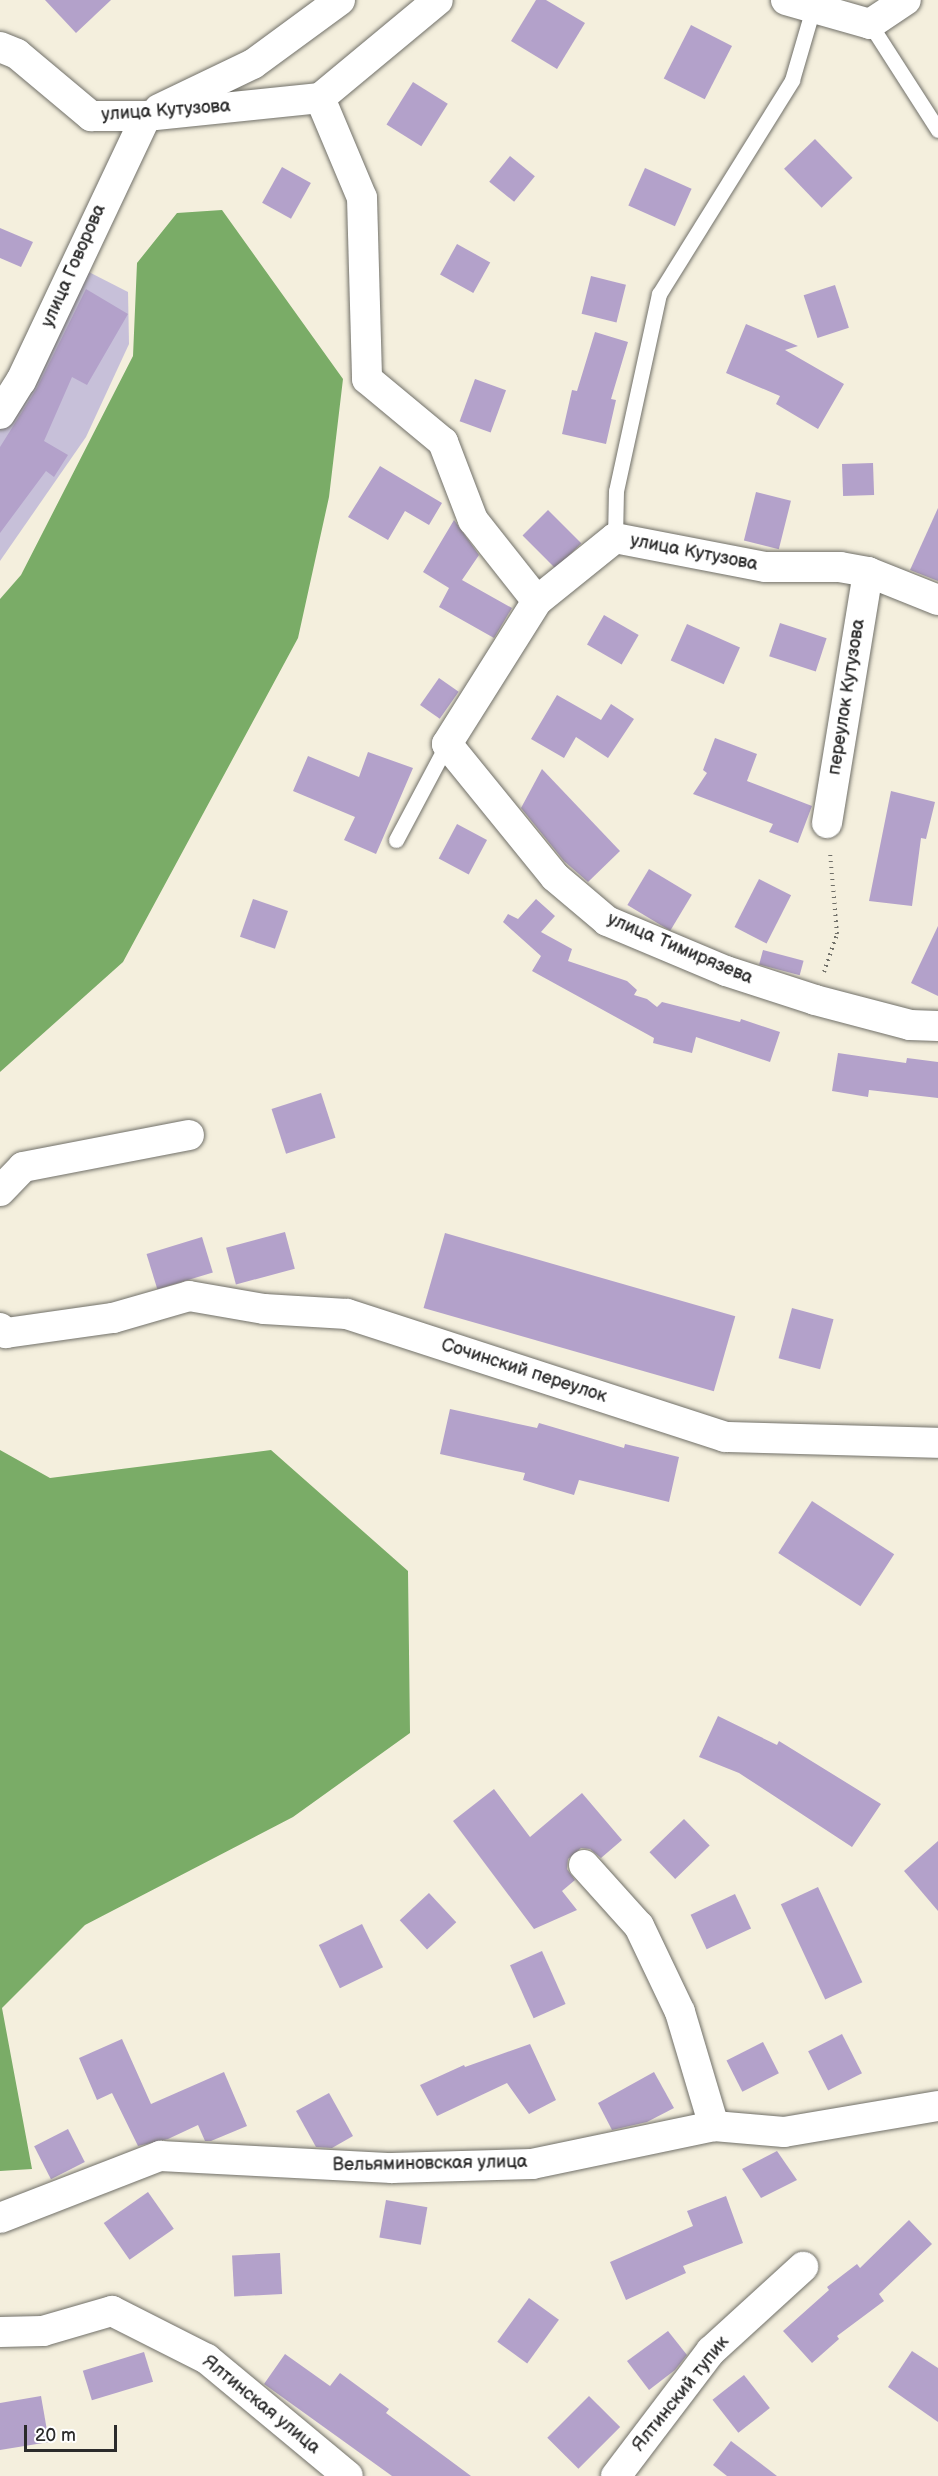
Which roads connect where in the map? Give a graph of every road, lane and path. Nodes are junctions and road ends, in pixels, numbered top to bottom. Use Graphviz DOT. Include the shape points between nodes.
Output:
graph roads {
  1 [pos="340,0"];
  2 [pos="438,0"];
  3 [pos="906,0"];
  4 [pos="800,4"];
  5 [pos="870,24"];
  6 [pos="0,47"];
  7 [pos="320,98"];
  8 [pos="146,116"];
  9 [pos="938,130"];
  10 [pos="0,414"];
  11 [pos="615,538"];
  12 [pos="868,572"];
  13 [pos="938,600"];
  14 [pos="537,601"];
  15 [pos="447,744"];
  16 [pos="827,823"];
  17 [pos="396,840"];
  18 [pos="815,1000"];
  19 [pos="938,1026"];
  20 [pos="189,1135"];
  21 [pos="0,1191"];
  22 [pos="0,1328"];
  23 [pos="938,1443"];
  24 [pos="584,1865"];
  25 [pos="938,2106"];
  26 [pos="714,2126"];
  27 [pos="0,2218"];
  28 [pos="802,2267"];
  29 [pos="0,2332"];
  30 [pos="348,2476"];
  31 [pos="616,2476"];
  1 -- 8 [label="street" via="253,64"];
  2 -- 7 [label="street"];
  3 -- 5 [label="street"];
  4 -- 5 [label="street"];
  4 -- 11 [label="lane" via="792,80 659,294 616,491"];
  5 -- 9 [label="lane"];
  6 -- 8 [label="street, улица Кутузова" via="17,54 91,116"];
  7 -- 8 [label="street, улица Кутузова"];
  7 -- 14 [label="street" via="362,198 368,379 443,442 474,520"];
  8 -- 10 [label="street, улица Говорова" via="21,381"];
  11 -- 12 [label="street, улица Кутузова" via="765,567 840,567"];
  11 -- 14 [label="street, улица Кутузова"];
  12 -- 13 [label="street, улица Кутузова"];
  12 -- 16 [label="street, переулок Кутузова"];
  14 -- 15 [label="street"];
  15 -- 17 [label="lane"];
  15 -- 18 [label="street, улица Тимирязева" via="555,876 607,921 726,971"];
  16 -- 18 [label="path" via="837,934"];
  18 -- 19 [label="street, улица Тимирязева" via="910,1025"];
  20 -- 21 [label="street" via="23,1167"];
  22 -- 23 [label="street, Сочинский переулок" via="6,1334 113,1318 189,1296 264,1310 347,1314 725,1437"];
  24 -- 26 [label="street" via="639,1926 680,2012"];
  25 -- 26 [label="street, Вельяминовская улица" via="784,2132"];
  26 -- 27 [label="street, Вельяминовская улица" via="532,2164 392,2168 160,2156"];
  28 -- 31 [label="street, Ялтинский тупик" via="711,2351"];
  29 -- 30 [label="street, Ялтинская улица" via="43,2331 112,2311 207,2359"];
}
